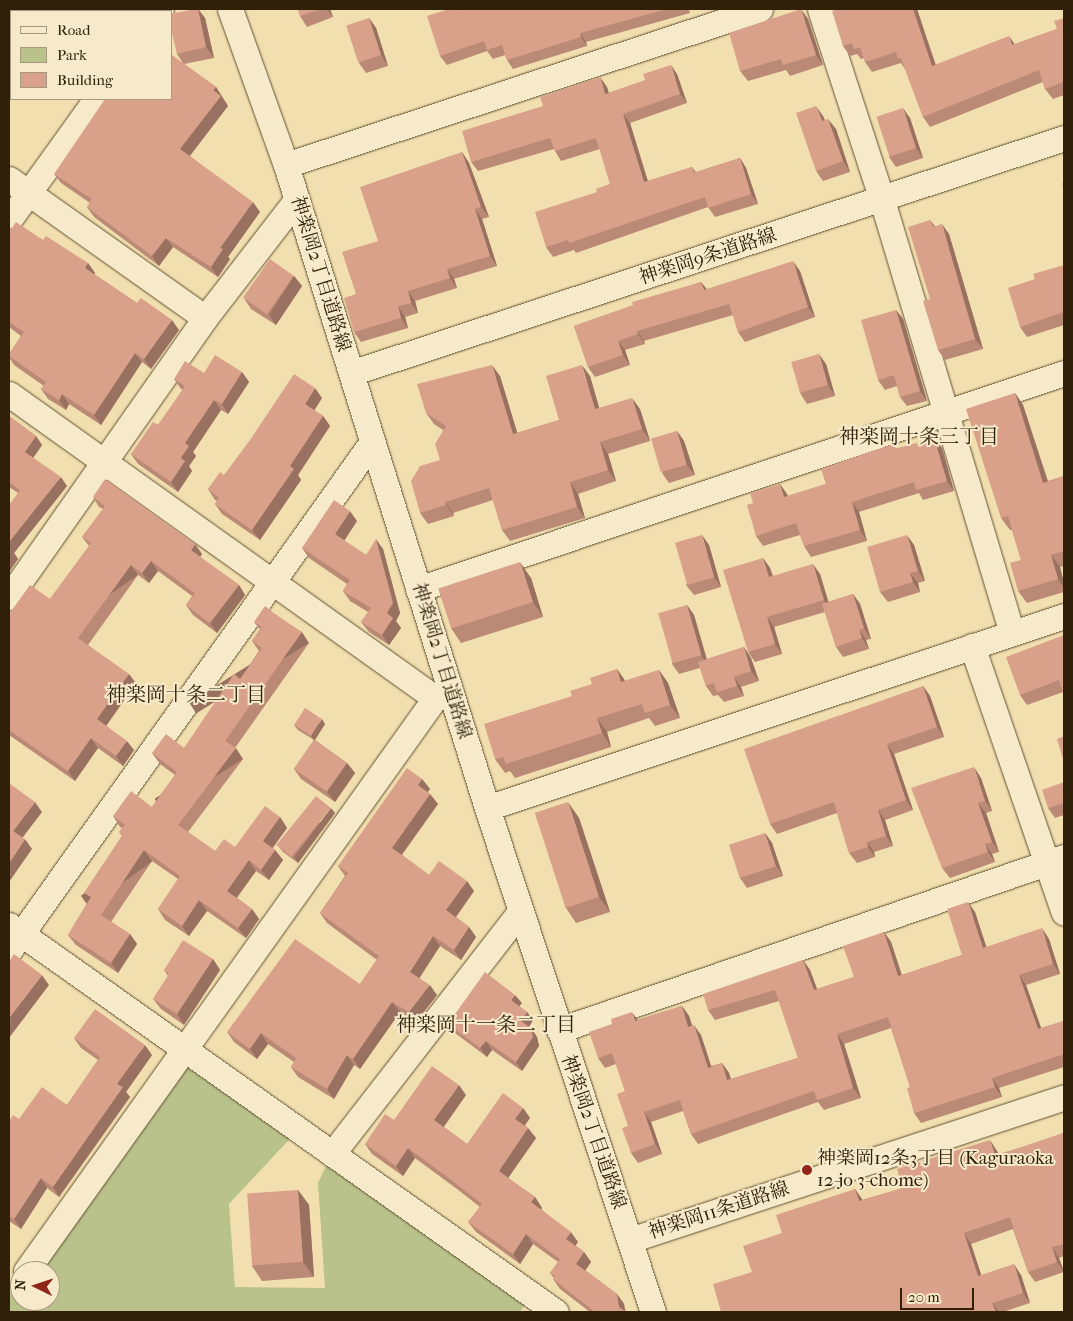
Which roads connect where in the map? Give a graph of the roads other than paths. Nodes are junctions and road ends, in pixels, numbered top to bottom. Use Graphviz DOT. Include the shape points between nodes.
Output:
graph roads {
  1 [pos="230,9"];
  2 [pos="760,9"];
  3 [pos="820,9"];
  4 [pos="95,100"];
  5 [pos="1064,138"];
  6 [pos="286,165"];
  7 [pos="19,186"];
  8 [pos="296,199"];
  9 [pos="882,200"];
  10 [pos="9,220"];
  11 [pos="205,318"];
  12 [pos="350,373"];
  13 [pos="1064,373"];
  14 [pos="9,394"];
  15 [pos="947,413"];
  16 [pos="372,442"];
  17 [pos="104,461"];
  18 [pos="272,580"];
  19 [pos="418,589"];
  20 [pos="9,596"];
  21 [pos="1064,616"];
  22 [pos="1012,633"];
  23 [pos="972,646"];
  24 [pos="443,695"];
  25 [pos="487,808"];
  26 [pos="1056,859"];
  27 [pos="520,912"];
  28 [pos="1064,913"];
  29 [pos="13,936"];
  30 [pos="559,1030"];
  31 [pos="186,1049"];
  32 [pos="1064,1097"];
  33 [pos="332,1154"];
  34 [pos="630,1240"];
  35 [pos="33,1261"];
  36 [pos="526,1303"];
  37 [pos="556,1312"];
  38 [pos="653,1312"];
  1 -- 6 [label="street, 神楽岡2丁目道路線"];
  2 -- 6 [label="street"];
  3 -- 9 [label="street"];
  4 -- 7 [label="street"];
  5 -- 9 [label="street, 神楽岡9条道路線"];
  6 -- 8 [label="street, 神楽岡2丁目道路線"];
  7 -- 10 [label="street"];
  7 -- 11 [label="street"];
  8 -- 11 [label="street"];
  8 -- 12 [label="street, 神楽岡2丁目道路線"];
  9 -- 12 [label="street, 神楽岡9条道路線"];
  9 -- 15 [label="street"];
  11 -- 17 [label="street"];
  12 -- 16 [label="street, 神楽岡2丁目道路線"];
  13 -- 15 [label="street"];
  14 -- 17 [label="street"];
  15 -- 19 [label="street"];
  15 -- 22 [label="street"];
  16 -- 18 [label="street"];
  16 -- 19 [label="street, 神楽岡2丁目道路線"];
  17 -- 18 [label="street"];
  17 -- 20 [label="street"];
  18 -- 24 [label="street"];
  18 -- 29 [label="street"];
  19 -- 24 [label="street, 神楽岡2丁目道路線"];
  21 -- 22 [label="street"];
  22 -- 23 [label="street"];
  23 -- 25 [label="street"];
  23 -- 26 [label="street"];
  24 -- 25 [label="street, 神楽岡2丁目道路線"];
  24 -- 31 [label="street"];
  25 -- 27 [label="street, 神楽岡2丁目道路線"];
  26 -- 28 [label="street"];
  26 -- 30 [label="street"];
  27 -- 30 [label="street, 神楽岡2丁目道路線"];
  27 -- 33 [label="street"];
  29 -- 31 [label="street"];
  30 -- 34 [label="street, 神楽岡2丁目道路線"];
  31 -- 33 [label="street"];
  31 -- 35 [label="street"];
  32 -- 34 [label="street, 神楽岡11条道路線"];
  33 -- 36 [label="street"];
  34 -- 38 [label="street, 神楽岡2丁目道路線"];
  36 -- 37 [label="street"];
}
